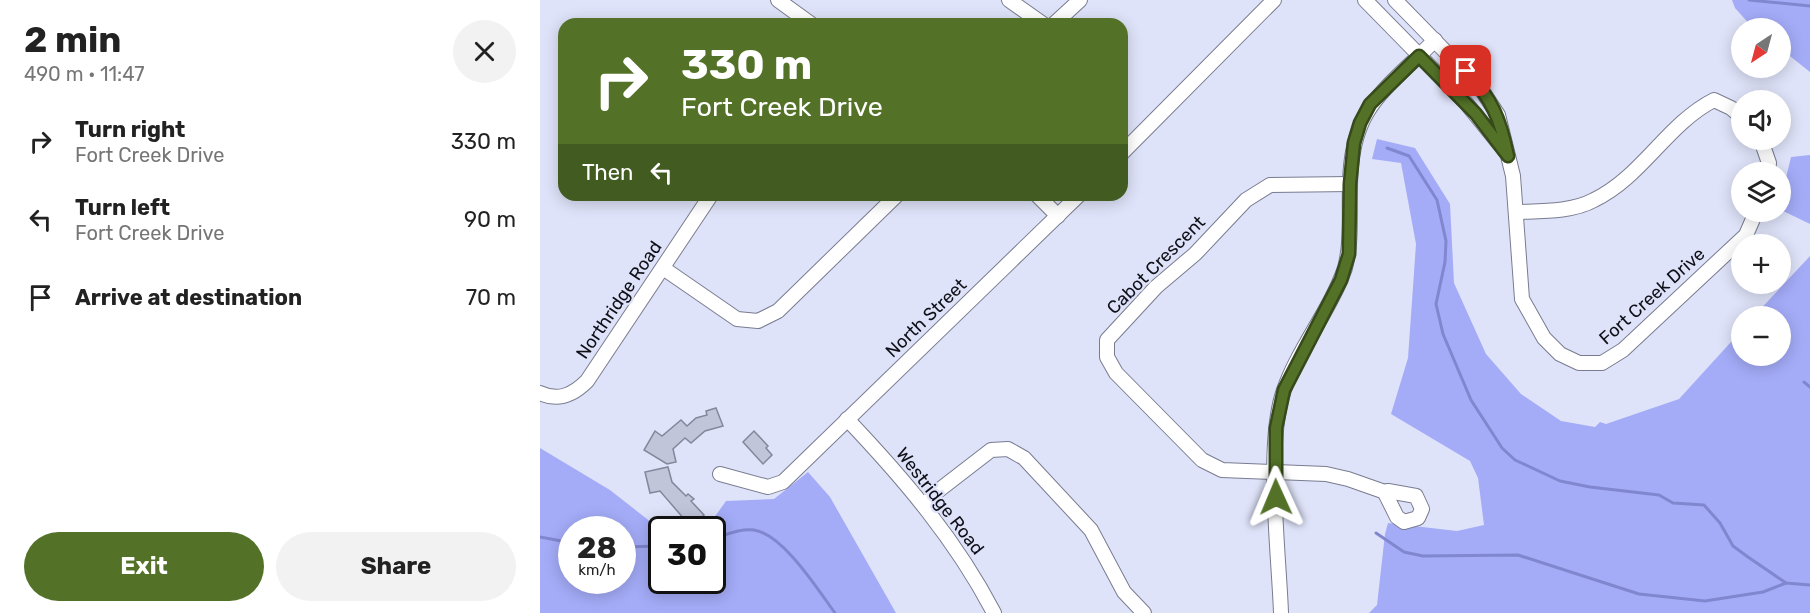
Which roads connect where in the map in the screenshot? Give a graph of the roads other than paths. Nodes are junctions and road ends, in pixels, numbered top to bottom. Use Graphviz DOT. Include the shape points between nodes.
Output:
graph roads {
  1 [pos="778,0"];
  2 [pos="1009,0"];
  3 [pos="1080,0"];
  4 [pos="1274,0"];
  5 [pos="1365,0"];
  6 [pos="1395,0"];
  7 [pos="803,18"];
  8 [pos="1034,18"];
  9 [pos="1060,18"];
  10 [pos="1435,40"];
  11 [pos="1419,56"];
  12 [pos="1731,108"];
  13 [pos="1128,147"];
  14 [pos="1508,156"];
  15 [pos="1350,184"];
  16 [pos="707,201"];
  17 [pos="891,201"];
  18 [pos="1043,201"];
  19 [pos="1073,201"];
  20 [pos="1517,212"];
  21 [pos="1058,216"];
  22 [pos="1752,222"];
  23 [pos="663,268"];
  24 [pos="540,393"];
  25 [pos="847,419"];
  26 [pos="720,474"];
  27 [pos="1275,474"];
  28 [pos="1385,492"];
  29 [pos="924,506"];
  30 [pos="994,613"];
  31 [pos="1143,613"];
  32 [pos="1281,613"];
  1 -- 7 [label="street"];
  2 -- 8 [label="street"];
  3 -- 9 [label="street"];
  4 -- 13 [label="street"];
  5 -- 11 [label="street, Fort Creek Drive"];
  6 -- 10 [label="street, Fort Creek Drive"];
  10 -- 11 [label="street"];
  10 -- 14 [label="street, Fort Creek Drive" via="1493,104"];
  11 -- 14 [label="street, Fort Creek Drive" via="1476,114"];
  11 -- 15 [label="street" via="1370,104 1354,143"];
  12 -- 20 [label="street" via="1714,100 1696,110 1618,185 1594,201 1570,208"];
  14 -- 20 [label="street, Fort Creek Drive"];
  15 -- 27 [label="street" via="1345,268 1284,390 1276,428"];
  15 -- 27 [label="street, Cabot Crescent" via="1270,185 1254,195 1156,287 1107,340 1107,357 1116,373 1202,460 1222,470"];
  16 -- 23 [label="street, Northridge Road"];
  17 -- 23 [label="street" via="778,311 758,321 737,318"];
  18 -- 21 [label="street"];
  19 -- 21 [label="street, North Street"];
  20 -- 22 [label="street, Fort Creek Drive" via="1522,299 1538,328 1560,354 1579,363 1602,363 1623,350 1746,235"];
  21 -- 25 [label="street, North Street"];
  23 -- 24 [label="street, Northridge Road" via="587,381 561,397"];
  25 -- 26 [label="street, North Street" via="783,482 768,487"];
  25 -- 29 [label="street, Westridge Road"];
  27 -- 28 [label="street, Cabot Crescent" via="1326,474"];
  27 -- 32 [label="street"];
  29 -- 30 [label="street, Westridge Road" via="972,571"];
  29 -- 31 [label="street" via="991,450 1008,449 1024,458 1091,530 1124,592"];
}
